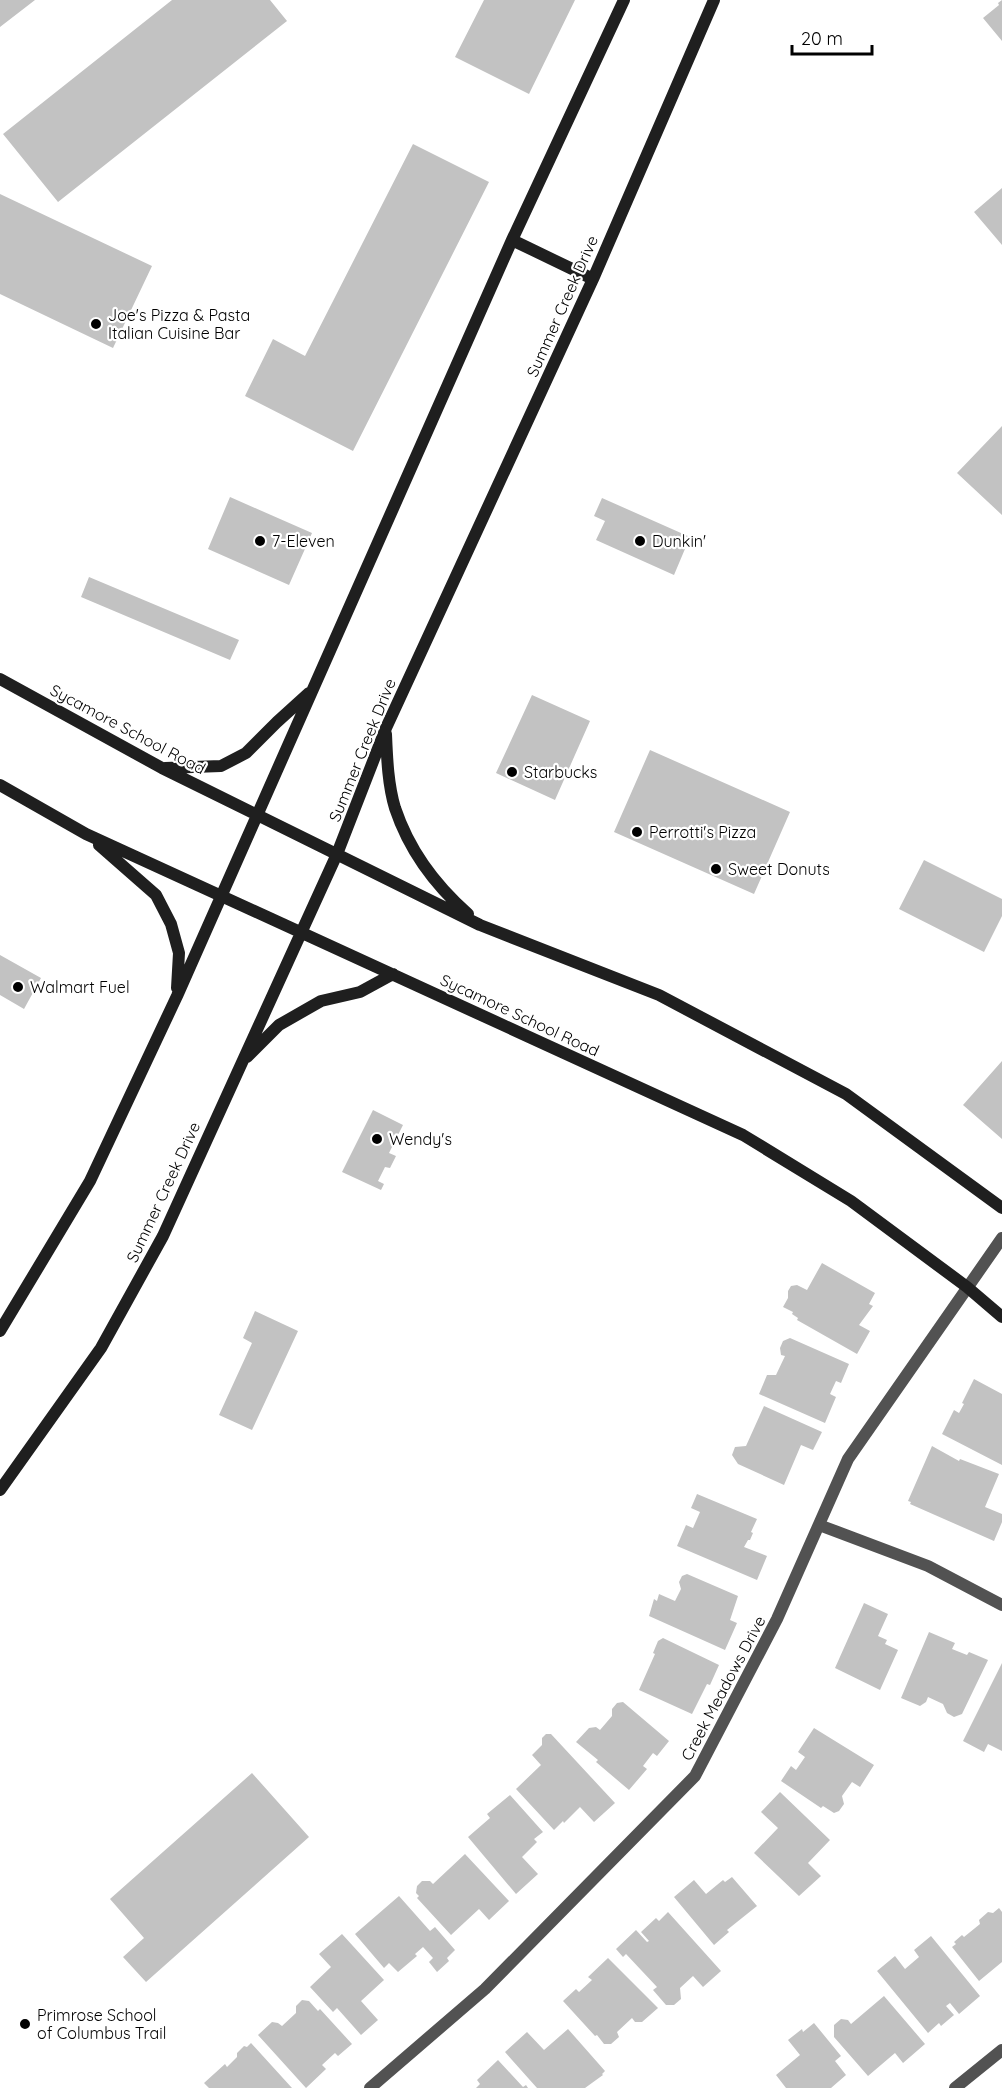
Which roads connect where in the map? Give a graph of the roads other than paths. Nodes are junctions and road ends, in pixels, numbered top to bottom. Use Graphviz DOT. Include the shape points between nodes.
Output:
graph roads {
  1 [pos="624,0"];
  2 [pos="714,0"];
  3 [pos="512,240"];
  4 [pos="593,279"];
  5 [pos="0,679"];
  6 [pos="312,691"];
  7 [pos="386,728"];
  8 [pos="162,768"];
  9 [pos="0,785"];
  10 [pos="257,815"];
  11 [pos="86,834"];
  12 [pos="337,854"];
  13 [pos="221,896"];
  14 [pos="480,925"];
  15 [pos="300,932"];
  16 [pos="393,974"];
  17 [pos="177,996"];
  18 [pos="242,1062"];
  19 [pos="1002,1208"];
  20 [pos="1002,1238"];
  21 [pos="967,1287"];
  22 [pos="1002,1317"];
  23 [pos="0,1331"];
  24 [pos="0,1490"];
  25 [pos="819,1525"];
  26 [pos="1002,1605"];
  27 [pos="1002,2050"];
  28 [pos="370,2088"];
  29 [pos="955,2088"];
  1 -- 3 [label="main road"];
  2 -- 4 [label="main road, Summer Creek Drive"];
  3 -- 4 [label="main road"];
  3 -- 6 [label="main road"];
  4 -- 7 [label="main road, Summer Creek Drive"];
  5 -- 8 [label="main road, Sycamore School Road"];
  6 -- 8 [label="main road" via="246,753 221,766"];
  6 -- 10 [label="main road"];
  7 -- 12 [label="main road, Summer Creek Drive"];
  7 -- 14 [label="main road" via="395,807 408,839 426,870 451,900"];
  8 -- 10 [label="main road, Sycamore School Road"];
  9 -- 11 [label="main road, Sycamore School Road"];
  10 -- 12 [label="main road, Sycamore School Road"];
  10 -- 13 [label="main road"];
  11 -- 13 [label="main road, Sycamore School Road"];
  11 -- 17 [label="main road" via="156,895 171,924 179,953"];
  12 -- 14 [label="main road, Sycamore School Road"];
  12 -- 15 [label="main road, Summer Creek Drive"];
  13 -- 15 [label="main road, Sycamore School Road"];
  13 -- 17 [label="main road"];
  14 -- 19 [label="main road, Sycamore School Road" via="659,995 846,1094"];
  15 -- 16 [label="main road, Sycamore School Road"];
  15 -- 18 [label="main road, Summer Creek Drive"];
  16 -- 18 [label="main road" via="360,992 321,1001 279,1025"];
  16 -- 21 [label="main road, Sycamore School Road" via="743,1135 851,1201"];
  17 -- 23 [label="main road" via="90,1181"];
  18 -- 24 [label="main road, Summer Creek Drive" via="163,1236 101,1348"];
  20 -- 21 [label="street, Creek Meadows Drive"];
  21 -- 22 [label="main road, Sycamore School Road"];
  21 -- 25 [label="street, Creek Meadows Drive" via="848,1459"];
  25 -- 26 [label="street" via="928,1566"];
  25 -- 28 [label="street, Creek Meadows Drive" via="777,1619 695,1776 485,1989"];
  27 -- 29 [label="street"];
}
